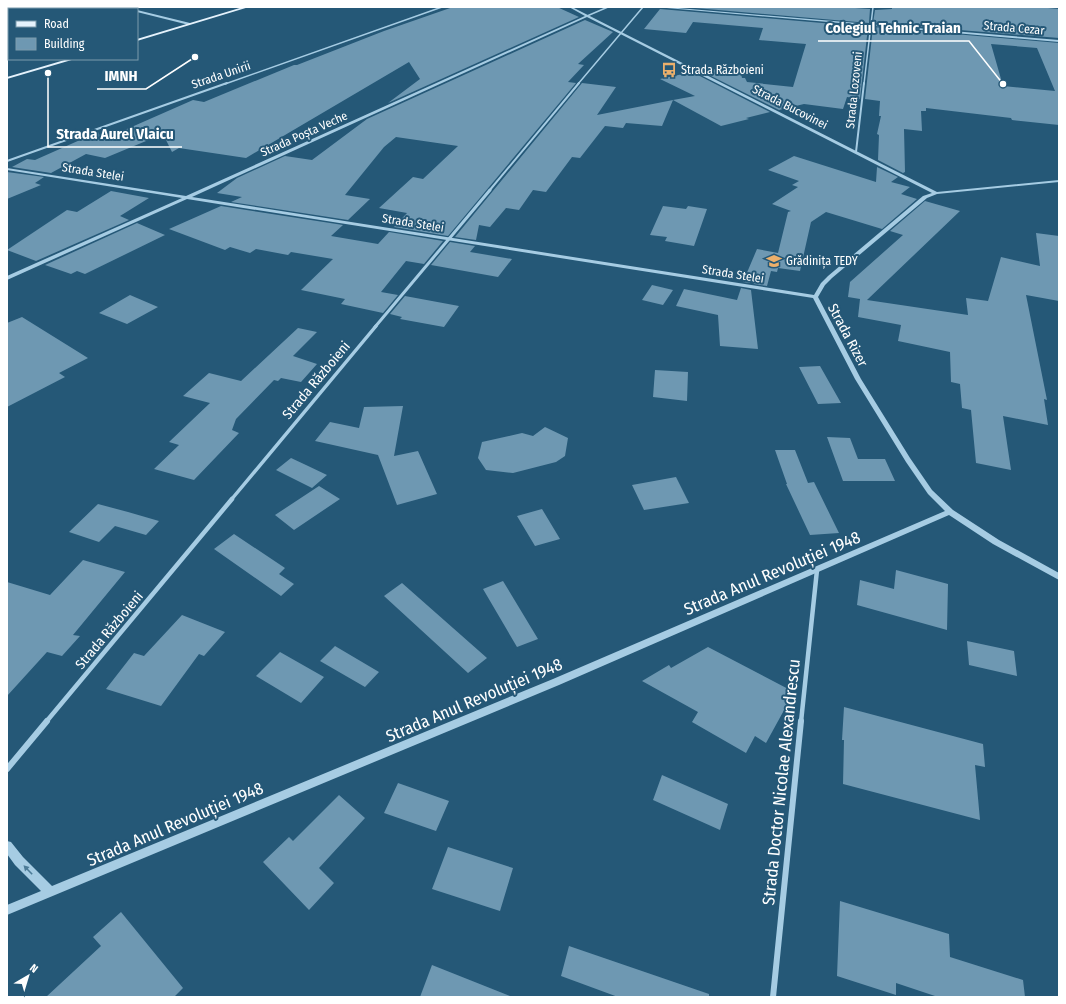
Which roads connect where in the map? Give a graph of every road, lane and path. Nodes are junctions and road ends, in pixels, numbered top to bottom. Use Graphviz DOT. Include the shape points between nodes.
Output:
graph roads {
  1 [pos="247,7"];
  2 [pos="442,7"];
  3 [pos="570,7"];
  4 [pos="608,7"];
  5 [pos="643,7"];
  6 [pos="656,7"];
  7 [pos="873,7"];
  8 [pos="138,11"];
  9 [pos="587,16"];
  10 [pos="190,24"];
  11 [pos="871,25"];
  12 [pos="623,33"];
  13 [pos="138,40"];
  14 [pos="1059,41"];
  15 [pos="70,60"];
  16 [pos="7,78"];
  17 [pos="856,152"];
  18 [pos="7,161"];
  19 [pos="7,169"];
  20 [pos="1059,181"];
  21 [pos="936,193"];
  22 [pos="188,197"];
  23 [pos="448,239"];
  24 [pos="7,278"];
  25 [pos="815,297"];
  26 [pos="950,512"];
  27 [pos="817,570"];
  28 [pos="1059,577"];
  29 [pos="7,769"];
  30 [pos="7,846"];
  31 [pos="50,892"];
  32 [pos="7,910"];
  33 [pos="773,997"];
  1 -- 10 [label="main road"];
  2 -- 18 [label="street, Strada Unirii"];
  3 -- 9 [label="street, Strada Bucovinei"];
  4 -- 9 [label="street, Strada Poșta Veche"];
  5 -- 12 [label="street, Strada Războieni"];
  6 -- 11 [label="street, Strada Cezar"];
  7 -- 11 [label="street, Strada Lozoveni"];
  8 -- 10 [label="street"];
  9 -- 12 [label="street, Strada Bucovinei"];
  9 -- 22 [label="street, Strada Poșta Veche"];
  10 -- 13 [label="main road"];
  11 -- 14 [label="street, Strada Cezar"];
  11 -- 17 [label="street, Strada Lozoveni"];
  12 -- 17 [label="street, Strada Bucovinei"];
  12 -- 23 [label="street, Strada Războieni"];
  15 -- 16 [label="main road"];
  17 -- 21 [label="street, Strada Bucovinei"];
  19 -- 22 [label="street, Strada Stelei"];
  20 -- 21 [label="street, Strada Rizer"];
  21 -- 25 [label="street, Strada Rizer" via="918,202 855,255 823,284"];
  22 -- 23 [label="street, Strada Stelei"];
  22 -- 24 [label="street, Strada Poșta Veche"];
  23 -- 25 [label="street, Strada Stelei"];
  23 -- 29 [label="street, Strada Războieni"];
  25 -- 26 [label="street, Strada Rizer" via="858,379 908,460 930,492"];
  26 -- 27 [label="street, Strada Anul Revoluției 1948"];
  26 -- 28 [label="street, Strada Rizer" via="996,542"];
  27 -- 31 [label="street, Strada Anul Revoluției 1948" via="556,682"];
  27 -- 33 [label="street, Strada Doctor Nicolae Alexandrescu"];
  31 -- 30 [label="street, one-way"];
  31 -- 32 [label="street, Strada Anul Revoluției 1948"];
}
